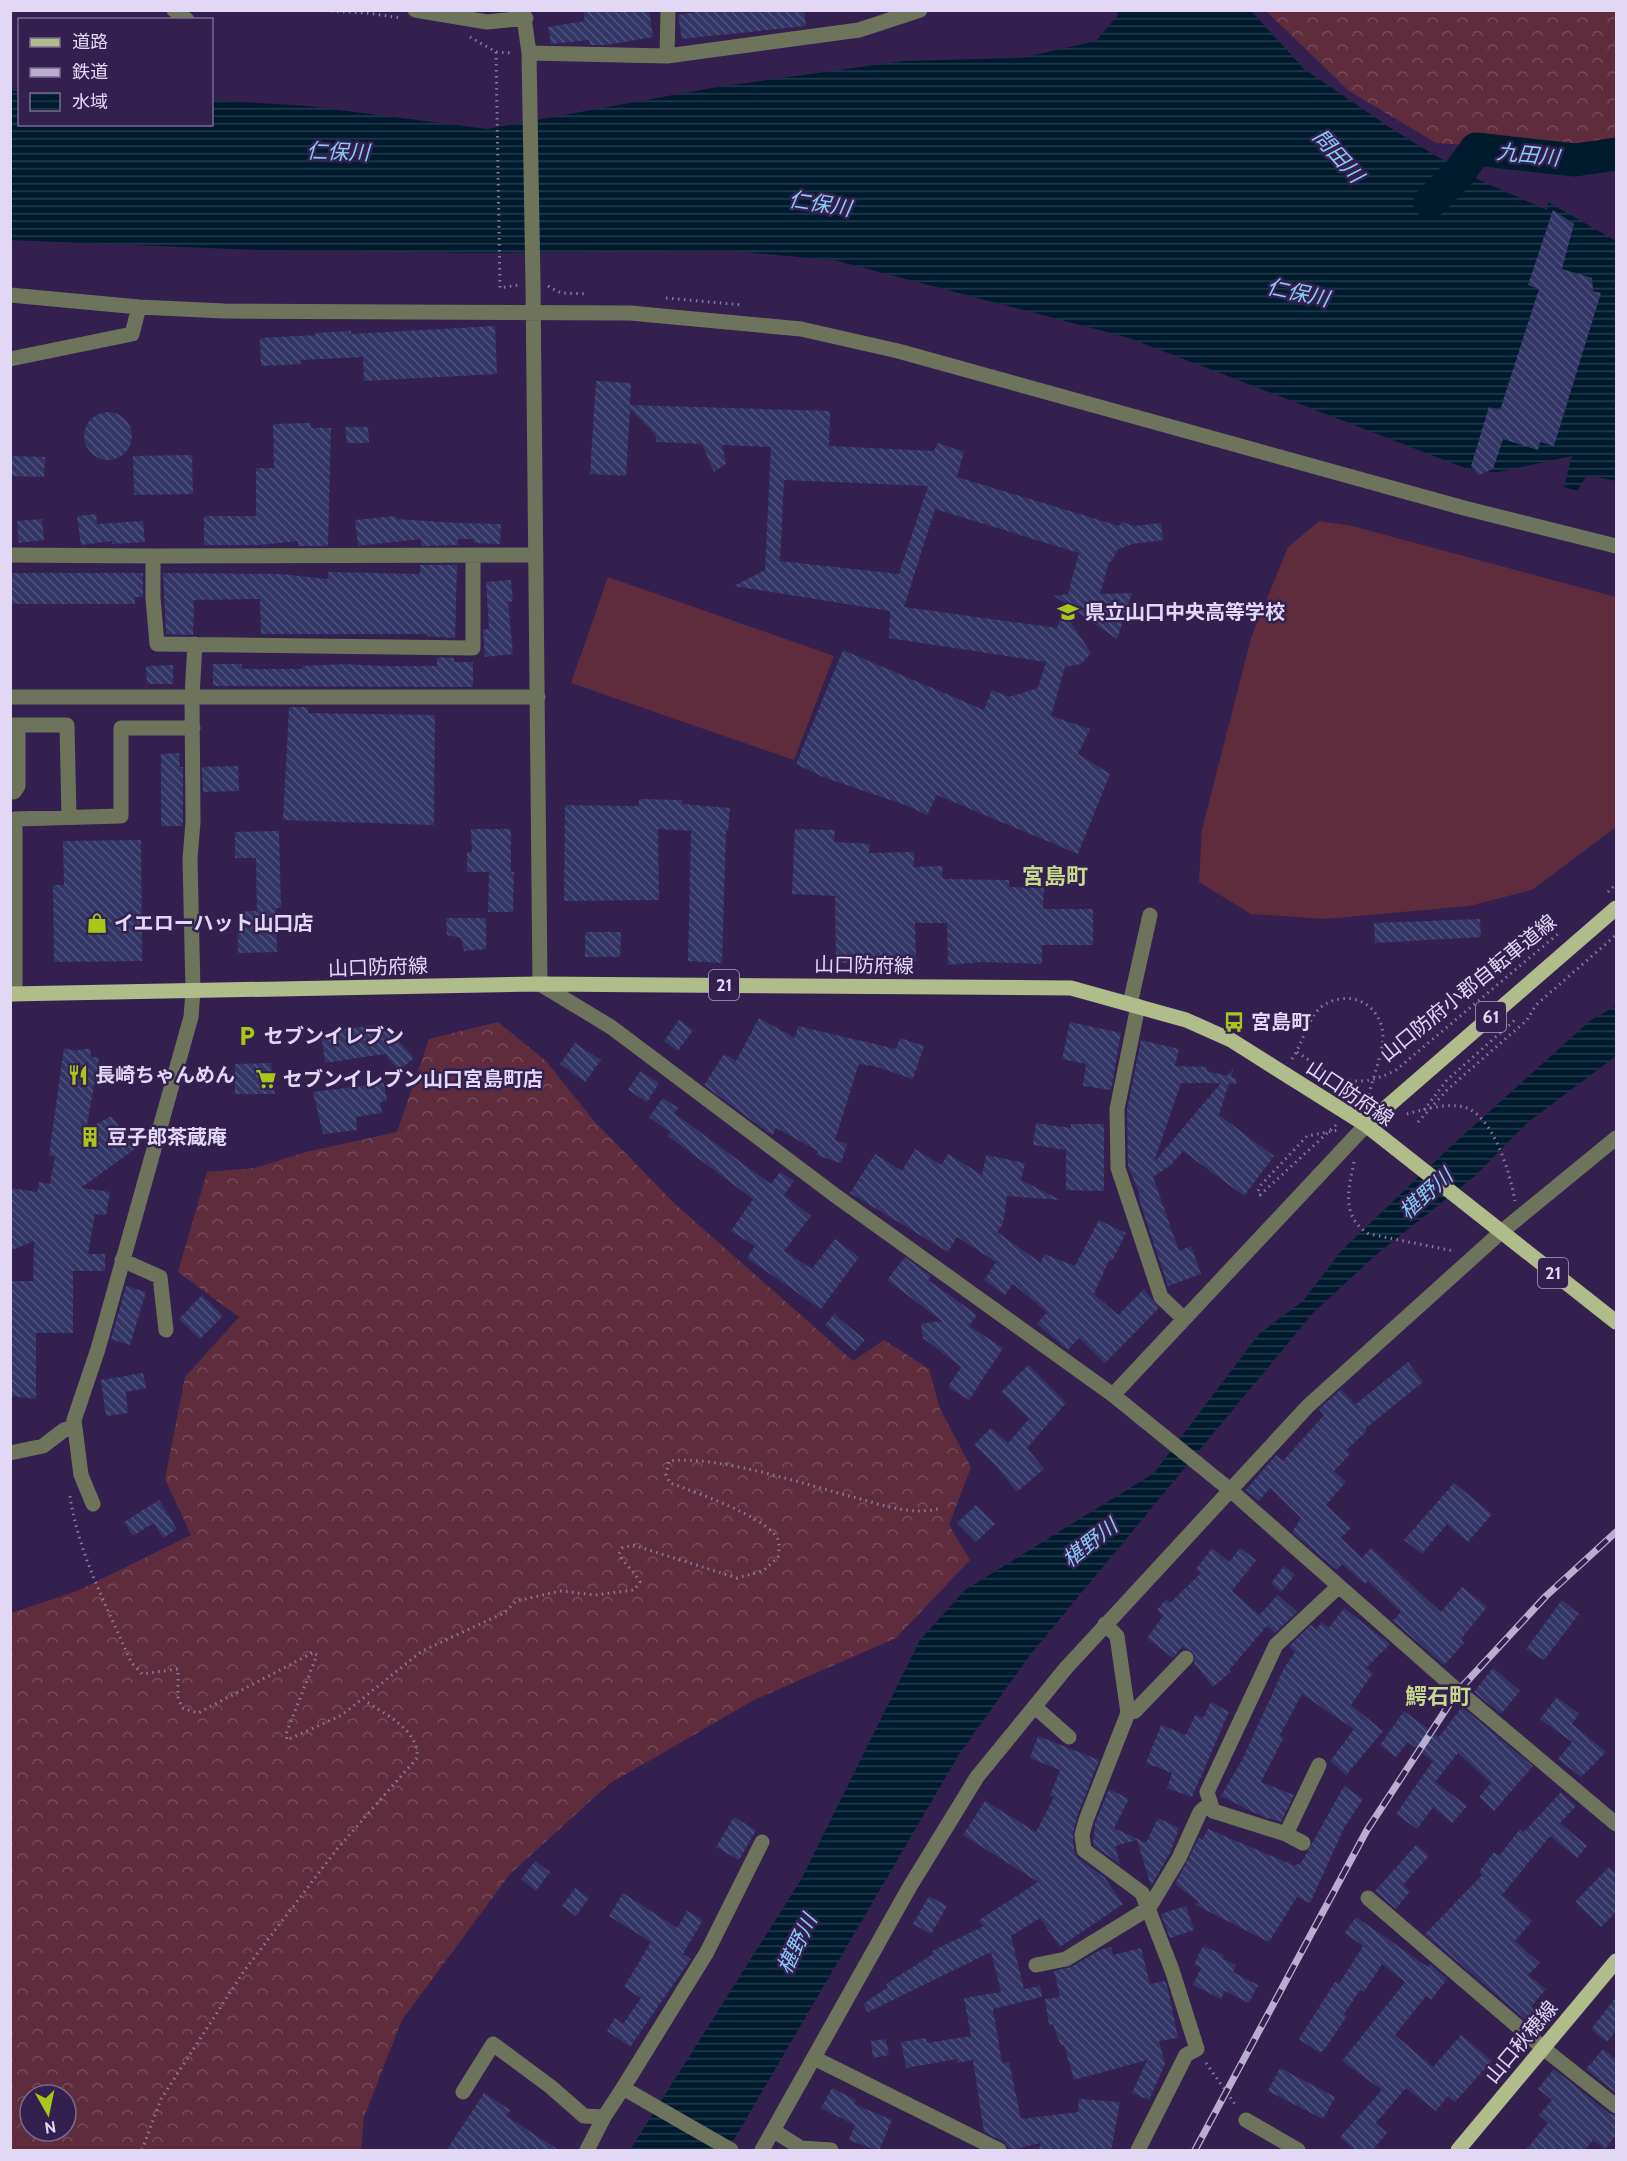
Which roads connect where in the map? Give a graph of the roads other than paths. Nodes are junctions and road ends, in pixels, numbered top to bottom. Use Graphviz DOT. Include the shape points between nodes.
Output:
graph roads {
  1 [pos="415,10"];
  2 [pos="668,10"];
  3 [pos="920,10"];
  4 [pos="524,14"];
  5 [pos="667,56"];
  6 [pos="529,59"];
  7 [pos="10,295"];
  8 [pos="139,307"];
  9 [pos="534,312"];
  10 [pos="10,359"];
  11 [pos="1617,546"];
  12 [pos="10,555"];
  13 [pos="536,555"];
  14 [pos="153,556"];
  15 [pos="473,557"];
  16 [pos="195,644"];
  17 [pos="192,696"];
  18 [pos="10,697"];
  19 [pos="538,697"];
  20 [pos="14,725"];
  21 [pos="193,728"];
  22 [pos="12,792"];
  23 [pos="69,817"];
  24 [pos="15,819"];
  25 [pos="1617,908"];
  26 [pos="1150,915"];
  27 [pos="540,984"];
  28 [pos="193,991"];
  29 [pos="13,994"];
  30 [pos="1134,1005"];
  31 [pos="1366,1125"];
  32 [pos="1617,1138"];
  33 [pos="1494,1229"];
  34 [pos="122,1260"];
  35 [pos="1184,1319"];
  36 [pos="1617,1322"];
  37 [pos="166,1330"];
  38 [pos="1116,1398"];
  39 [pos="74,1427"];
  40 [pos="10,1453"];
  41 [pos="1225,1485"];
  42 [pos="93,1504"];
  43 [pos="1339,1586"];
  44 [pos="1105,1624"];
  45 [pos="1186,1658"];
  46 [pos="1035,1707"];
  47 [pos="1128,1713"];
  48 [pos="1069,1737"];
  49 [pos="1319,1765"];
  50 [pos="1210,1803"];
  51 [pos="1617,1824"];
  52 [pos="1286,1834"];
  53 [pos="762,1842"];
  54 [pos="1303,1843"];
  55 [pos="1368,1898"];
  56 [pos="1149,1908"];
  57 [pos="1617,1961"];
  58 [pos="1036,1965"];
  59 [pos="1543,2048"];
  60 [pos="816,2059"];
  61 [pos="627,2091"];
  62 [pos="463,2092"];
  63 [pos="1617,2106"];
  64 [pos="604,2117"];
  65 [pos="1246,2120"];
  66 [pos="774,2131"];
  67 [pos="587,2151"];
  68 [pos="730,2151"];
  69 [pos="762,2151"];
  70 [pos="831,2151"];
  71 [pos="999,2151"];
  72 [pos="1138,2151"];
  73 [pos="1298,2151"];
  74 [pos="1458,2151"];
  1 -- 4 [label="street" via="487,22"];
  2 -- 5 [label="street"];
  3 -- 5 [label="street" via="859,30"];
  4 -- 6 [label="street"];
  5 -- 6 [label="street"];
  6 -- 9 [label="street" via="529,282"];
  7 -- 8 [label="street"];
  8 -- 9 [label="street" via="288,312"];
  8 -- 10 [label="street" via="132,334"];
  9 -- 11 [label="street" via="711,319 843,337 1464,508"];
  9 -- 13 [label="street"];
  12 -- 14 [label="street"];
  13 -- 15 [label="street"];
  13 -- 19 [label="street"];
  14 -- 15 [label="street"];
  14 -- 16 [label="street" via="158,644"];
  15 -- 16 [label="street" via="474,648"];
  16 -- 17 [label="street"];
  17 -- 18 [label="street"];
  17 -- 19 [label="street"];
  17 -- 21 [label="street"];
  19 -- 27 [label="street"];
  20 -- 22 [label="street" via="18,786"];
  20 -- 23 [label="street" via="68,726"];
  21 -- 23 [label="street" via="121,728 121,816"];
  21 -- 28 [label="street"];
  22 -- 24 [label="street"];
  23 -- 24 [label="street"];
  24 -- 29 [label="street"];
  25 -- 31 [label="main road, 61"];
  26 -- 30 [label="street"];
  27 -- 28 [label="main road, 山口防府線 / 21"];
  27 -- 30 [label="main road, 山口防府線 / 21" via="1071,988"];
  27 -- 38 [label="street" via="611,1027"];
  28 -- 29 [label="main road, 山口防府線 / 21"];
  28 -- 34 [label="street" via="191,1017"];
  30 -- 31 [label="main road, 山口防府線 / 21" via="1186,1020 1231,1040"];
  30 -- 35 [label="street" via="1117,1109 1118,1168 1161,1297"];
  31 -- 33 [label="main road, 山口防府線 / 21"];
  31 -- 35 [label="street"];
  32 -- 33 [label="street"];
  33 -- 36 [label="main road, 山口防府線 / 21"];
  33 -- 41 [label="street"];
  34 -- 37 [label="street" via="160,1277"];
  34 -- 39 [label="street"];
  35 -- 38 [label="street"];
  38 -- 41 [label="street"];
  39 -- 40 [label="street" via="43,1446"];
  39 -- 42 [label="street" via="81,1475"];
  41 -- 43 [label="street"];
  41 -- 44 [label="street"];
  43 -- 50 [label="street" via="1276,1646 1207,1792"];
  43 -- 51 [label="street"];
  44 -- 46 [label="street"];
  44 -- 47 [label="street" via="1117,1636"];
  45 -- 47 [label="street" via="1135,1711"];
  46 -- 48 [label="street"];
  46 -- 60 [label="street" via="977,1777 909,1888"];
  47 -- 56 [label="street" via="1082,1835 1084,1850 1142,1893"];
  49 -- 52 [label="street"];
  50 -- 52 [label="street" via="1212,1811"];
  50 -- 56 [label="street" via="1200,1812 1179,1858"];
  52 -- 54 [label="street"];
  53 -- 61 [label="street" via="706,1952"];
  55 -- 59 [label="street"];
  56 -- 58 [label="street" via="1066,1959"];
  56 -- 72 [label="street" via="1197,2049 1186,2055"];
  57 -- 59 [label="main road, 山口秋穂線"];
  59 -- 63 [label="street"];
  59 -- 74 [label="main road, 山口秋穂線"];
  60 -- 66 [label="street"];
  60 -- 71 [label="street"];
  61 -- 64 [label="street"];
  61 -- 68 [label="street"];
  62 -- 64 [label="street" via="493,2044 584,2116"];
  64 -- 67 [label="street"];
  65 -- 73 [label="street"];
  66 -- 69 [label="street"];
  66 -- 70 [label="street" via="801,2148"];
}
